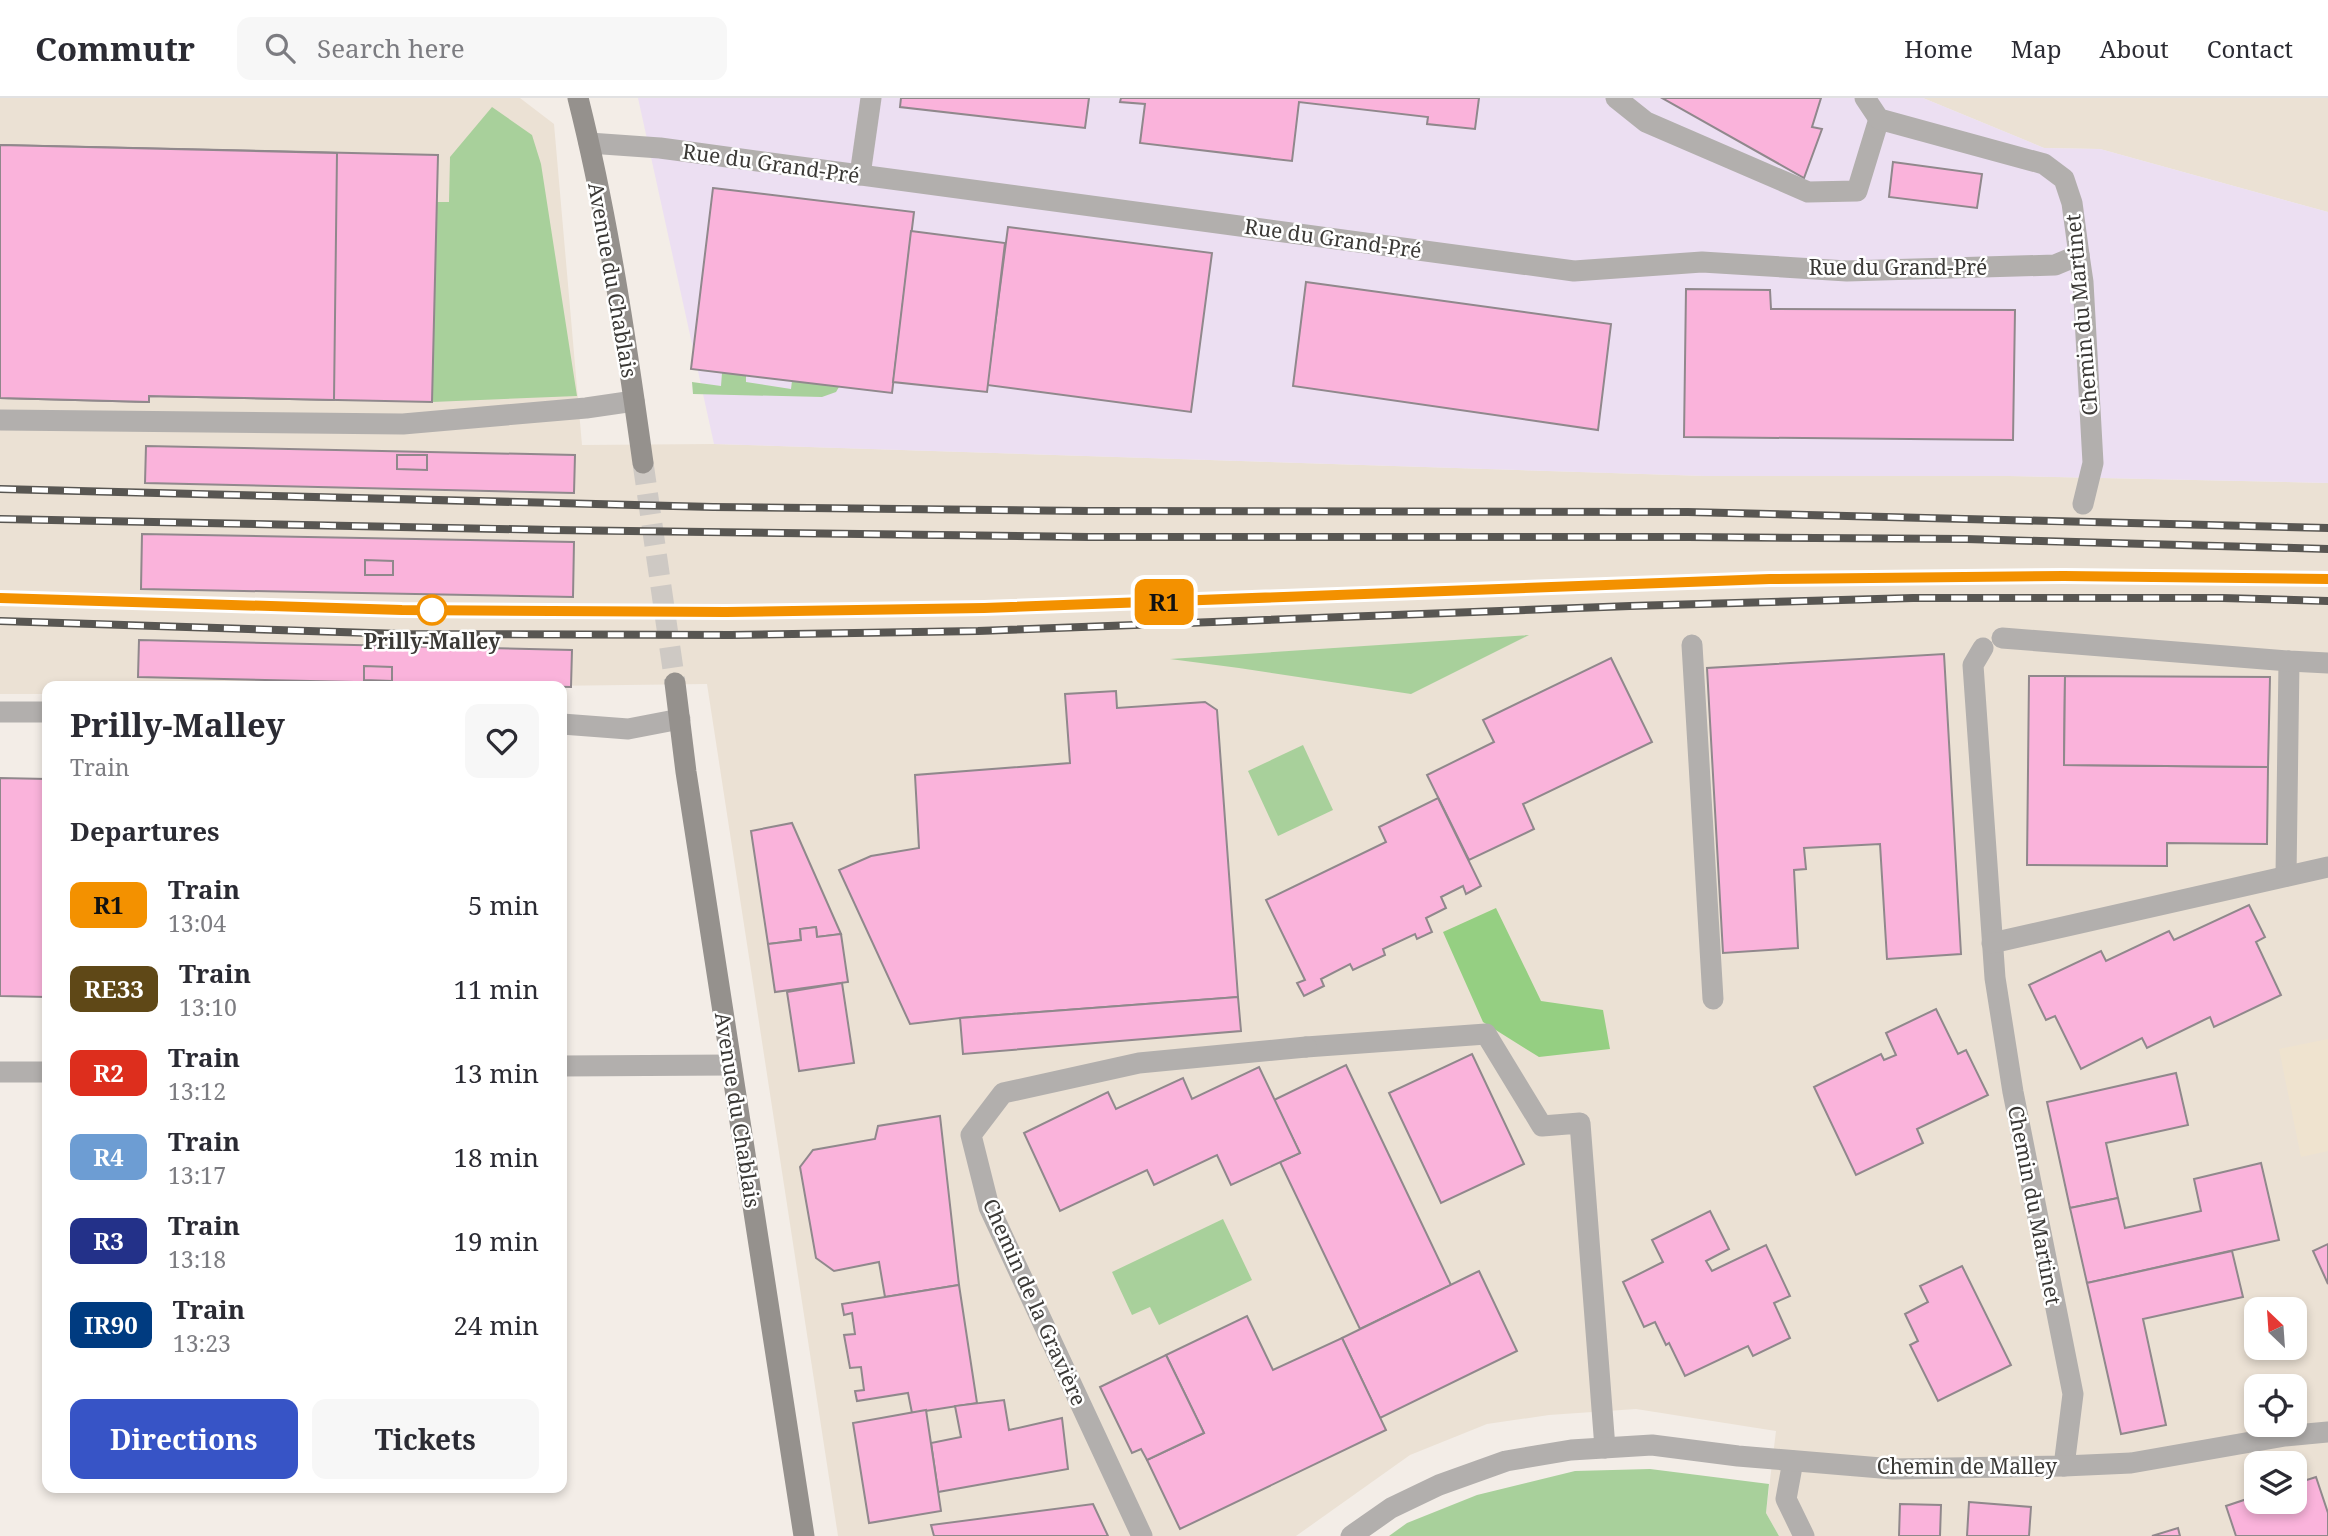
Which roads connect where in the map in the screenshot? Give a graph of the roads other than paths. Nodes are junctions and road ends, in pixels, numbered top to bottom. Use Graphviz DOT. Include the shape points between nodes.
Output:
graph roads {
  1 [pos="578,98"];
  2 [pos="871,98"];
  3 [pos="1616,98"];
  4 [pos="1865,98"];
  5 [pos="1879,119"];
  6 [pos="589,143"];
  7 [pos="860,175"];
  8 [pos="2079,255"];
  9 [pos="634,401"];
  10 [pos="0,420"];
  11 [pos="643,463"];
  12 [pos="2083,504"];
  13 [pos="2001,638"];
  14 [pos="1692,645"];
  15 [pos="1983,648"];
  16 [pos="2289,662"];
  17 [pos="2328,663"];
  18 [pos="675,684"];
  19 [pos="0,712"];
  20 [pos="42,712"];
  21 [pos="680,719"];
  22 [pos="567,724"];
  23 [pos="2328,867"];
  24 [pos="2286,876"];
  25 [pos="1992,943"];
  26 [pos="1713,999"];
  27 [pos="731,1065"];
  28 [pos="567,1066"];
  29 [pos="0,1072"];
  30 [pos="42,1072"];
  31 [pos="2328,1432"];
  32 [pos="1605,1448"];
  33 [pos="1793,1461"];
  34 [pos="2064,1466"];
  35 [pos="804,1536"];
  36 [pos="1142,1536"];
  37 [pos="1351,1536"];
  38 [pos="1804,1536"];
  1 -- 6 [label="main road, Avenue du Chablais"];
  2 -- 7 [label="street"];
  3 -- 5 [label="street" via="1646,122 1808,192 1857,191"];
  4 -- 5 [label="street"];
  5 -- 8 [label="street, Chemin du Martinet" via="2044,164 2064,179"];
  6 -- 7 [label="street, Rue du Grand-Pré"];
  6 -- 9 [label="main road, Avenue du Chablais"];
  7 -- 8 [label="street, Rue du Grand-Pré" via="1574,271 1702,262 1847,271 2055,265"];
  8 -- 12 [label="street, Chemin du Martinet" via="2093,463"];
  9 -- 10 [label="street" via="403,424"];
  9 -- 11 [label="main road, Avenue du Chablais"];
  13 -- 16 [label="street"];
  14 -- 26 [label="street"];
  15 -- 25 [label="street, Chemin du Martinet" via="1973,665"];
  16 -- 17 [label="street"];
  16 -- 24 [label="street"];
  18 -- 21 [label="main road, Avenue du Chablais"];
  19 -- 20 [label="street"];
  21 -- 22 [label="street" via="628,729"];
  21 -- 27 [label="main road, Avenue du Chablais"];
  23 -- 24 [label="street"];
  24 -- 25 [label="street"];
  25 -- 34 [label="street, Chemin du Martinet" via="2013,1092 2073,1394"];
  27 -- 28 [label="street"];
  27 -- 35 [label="main road, Avenue du Chablais"];
  29 -- 30 [label="street"];
  31 -- 34 [label="street, Chemin de Malley" via="2131,1463"];
  32 -- 33 [label="street, Chemin de Malley" via="1652,1446"];
  32 -- 36 [label="street, Chemin de la Gravière" via="1580,1123 1542,1126 1486,1034 1139,1063 1003,1093 971,1135 989,1207"];
  32 -- 37 [label="street, Chemin de Malley" via="1506,1461 1391,1508"];
  33 -- 34 [label="street, Chemin de Malley" via="1893,1469"];
  33 -- 38 [label="street" via="1786,1499"];
}
